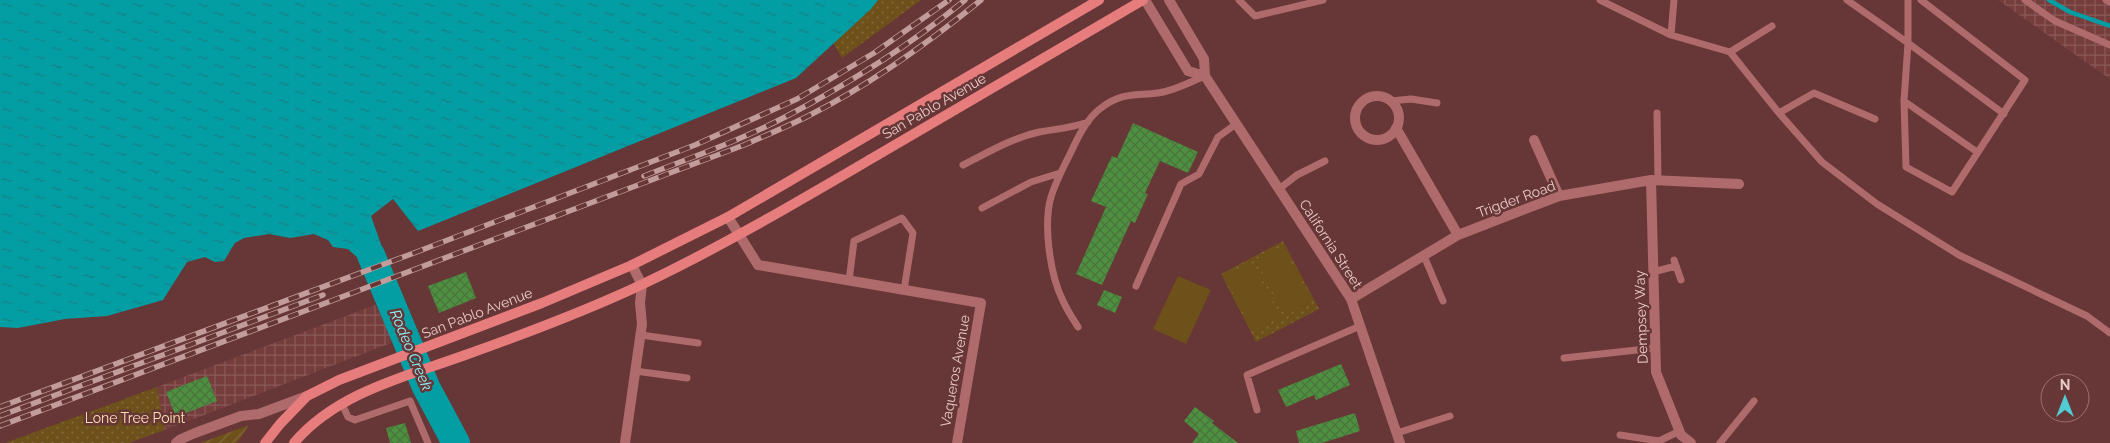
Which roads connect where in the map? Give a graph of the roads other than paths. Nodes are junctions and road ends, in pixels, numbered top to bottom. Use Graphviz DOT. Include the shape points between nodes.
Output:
graph roads {
  1 [pos="1099,0"];
  2 [pos="1144,0"];
  3 [pos="1169,0"];
  4 [pos="1240,0"];
  5 [pos="1323,0"];
  6 [pos="1600,0"];
  7 [pos="1674,0"];
  8 [pos="1847,0"];
  9 [pos="1908,0"];
  10 [pos="1921,0"];
  11 [pos="2025,0"];
  12 [pos="2106,0"];
  13 [pos="2110,2"];
  14 [pos="1772,26"];
  15 [pos="1670,35"];
  16 [pos="1908,43"];
  17 [pos="2110,45"];
  18 [pos="1730,52"];
  19 [pos="1205,76"];
  20 [pos="1391,101"];
  21 [pos="1904,101"];
  22 [pos="1437,103"];
  23 [pos="1657,113"];
  24 [pos="1779,113"];
  25 [pos="2004,114"];
  26 [pos="1876,118"];
  27 [pos="1089,122"];
  28 [pos="1236,124"];
  29 [pos="1396,128"];
  30 [pos="1534,140"];
  31 [pos="1977,152"];
  32 [pos="1325,161"];
  33 [pos="963,165"];
  34 [pos="1060,173"];
  35 [pos="1654,181"];
  36 [pos="1739,184"];
  37 [pos="1279,189"];
  38 [pos="1559,196"];
  39 [pos="982,208"];
  40 [pos="728,217"];
  41 [pos="1458,235"];
  42 [pos="739,236"];
  43 [pos="1424,256"];
  44 [pos="632,265"];
  45 [pos="1653,272"];
  46 [pos="1681,280"];
  47 [pos="849,281"];
  48 [pos="642,285"];
  49 [pos="1136,286"];
  50 [pos="904,290"];
  51 [pos="1351,299"];
  52 [pos="1444,301"];
  53 [pos="1360,326"];
  54 [pos="1078,327"];
  55 [pos="2110,333"];
  56 [pos="641,335"];
  57 [pos="698,343"];
  58 [pos="1655,348"];
  59 [pos="1564,358"];
  60 [pos="636,371"];
  61 [pos="688,378"];
  62 [pos="307,396"];
  63 [pos="1754,401"];
  64 [pos="342,404"];
  65 [pos="1257,410"];
  66 [pos="1450,416"];
  67 [pos="1680,431"];
  68 [pos="1620,435"];
  69 [pos="1398,438"];
  70 [pos="176,443"];
  71 [pos="265,443"];
  72 [pos="294,443"];
  73 [pos="428,443"];
  74 [pos="625,443"];
  75 [pos="957,443"];
  76 [pos="1691,443"];
  77 [pos="1720,443"];
  1 -- 40 [label="main road, San Pablo Avenue"];
  2 -- 19 [label="street, California Street" via="1188,71"];
  2 -- 42 [label="main road, San Pablo Avenue"];
  3 -- 19 [label="street, California Street" via="1204,59"];
  4 -- 5 [label="lane" via="1255,16"];
  6 -- 15 [label="lane"];
  7 -- 15 [label="lane"];
  8 -- 16 [label="lane"];
  9 -- 16 [label="lane"];
  10 -- 25 [label="lane" via="2025,80"];
  11 -- 17 [label="lane" via="2055,21"];
  12 -- 13 [label="lane"];
  14 -- 18 [label="lane"];
  15 -- 18 [label="lane"];
  16 -- 21 [label="lane"];
  16 -- 25 [label="lane"];
  18 -- 24 [label="lane"];
  19 -- 27 [label="lane" via="1159,93 1134,93 1121,97 1100,108"];
  19 -- 28 [label="street, California Street"];
  20 -- 22 [label="lane" via="1411,99"];
  20 -- 29 [label="street" via="1399,114"];
  20 -- 29 [label="street" via="1384,97 1370,97 1358,106 1355,119 1360,132 1372,139 1386,138"];
  21 -- 31 [label="lane"];
  21 -- 31 [label="lane" via="1906,167 1952,192"];
  23 -- 35 [label="lane"];
  24 -- 26 [label="lane" via="1814,93"];
  24 -- 55 [label="lane" via="1822,162 1877,204 1959,254 2087,316"];
  25 -- 31 [label="lane"];
  27 -- 33 [label="lane" via="1020,138"];
  27 -- 34 [label="lane"];
  28 -- 37 [label="street, California Street"];
  28 -- 49 [label="lane" via="1218,137 1198,174 1181,184"];
  29 -- 41 [label="street"];
  30 -- 38 [label="street"];
  32 -- 37 [label="lane"];
  34 -- 39 [label="lane" via="1031,182"];
  34 -- 54 [label="lane" via="1051,198 1049,240 1056,283 1062,301"];
  35 -- 36 [label="street, Trigder Road"];
  35 -- 38 [label="street, Trigder Road"];
  35 -- 45 [label="street, Dempsey Way"];
  37 -- 51 [label="street, California Street"];
  38 -- 41 [label="street, Trigder Road"];
  40 -- 42 [label="street"];
  40 -- 44 [label="main road, San Pablo Avenue"];
  41 -- 43 [label="street, Trigder Road"];
  42 -- 47 [label="street" via="758,265"];
  42 -- 48 [label="main road, San Pablo Avenue"];
  43 -- 51 [label="street, Trigder Road"];
  43 -- 52 [label="lane"];
  44 -- 48 [label="street"];
  44 -- 62 [label="main road, San Pablo Avenue" via="339,380"];
  45 -- 46 [label="lane" via="1675,263"];
  45 -- 58 [label="street, Dempsey Way"];
  47 -- 50 [label="street"];
  47 -- 50 [label="lane" via="854,241 902,218 913,233"];
  48 -- 56 [label="street"];
  48 -- 64 [label="main road, San Pablo Avenue" via="549,325 395,379"];
  50 -- 75 [label="street, Vaqueros Avenue" via="981,303"];
  51 -- 53 [label="street, California Street"];
  53 -- 65 [label="lane" via="1246,375"];
  53 -- 69 [label="street, California Street"];
  56 -- 57 [label="lane"];
  56 -- 60 [label="street"];
  58 -- 59 [label="lane"];
  58 -- 67 [label="street, Dempsey Way" via="1656,372"];
  60 -- 61 [label="lane"];
  60 -- 74 [label="street"];
  62 -- 70 [label="street, San Pablo Avenue" via="195,432"];
  62 -- 71 [label="main road"];
  63 -- 77 [label="lane"];
  64 -- 72 [label="main road, San Pablo Avenue" via="325,414"];
  64 -- 73 [label="lane" via="348,418 355,420 410,401"];
  66 -- 69 [label="lane"];
  67 -- 68 [label="lane" via="1659,441"];
  67 -- 76 [label="street, Dempsey Way"];
}
